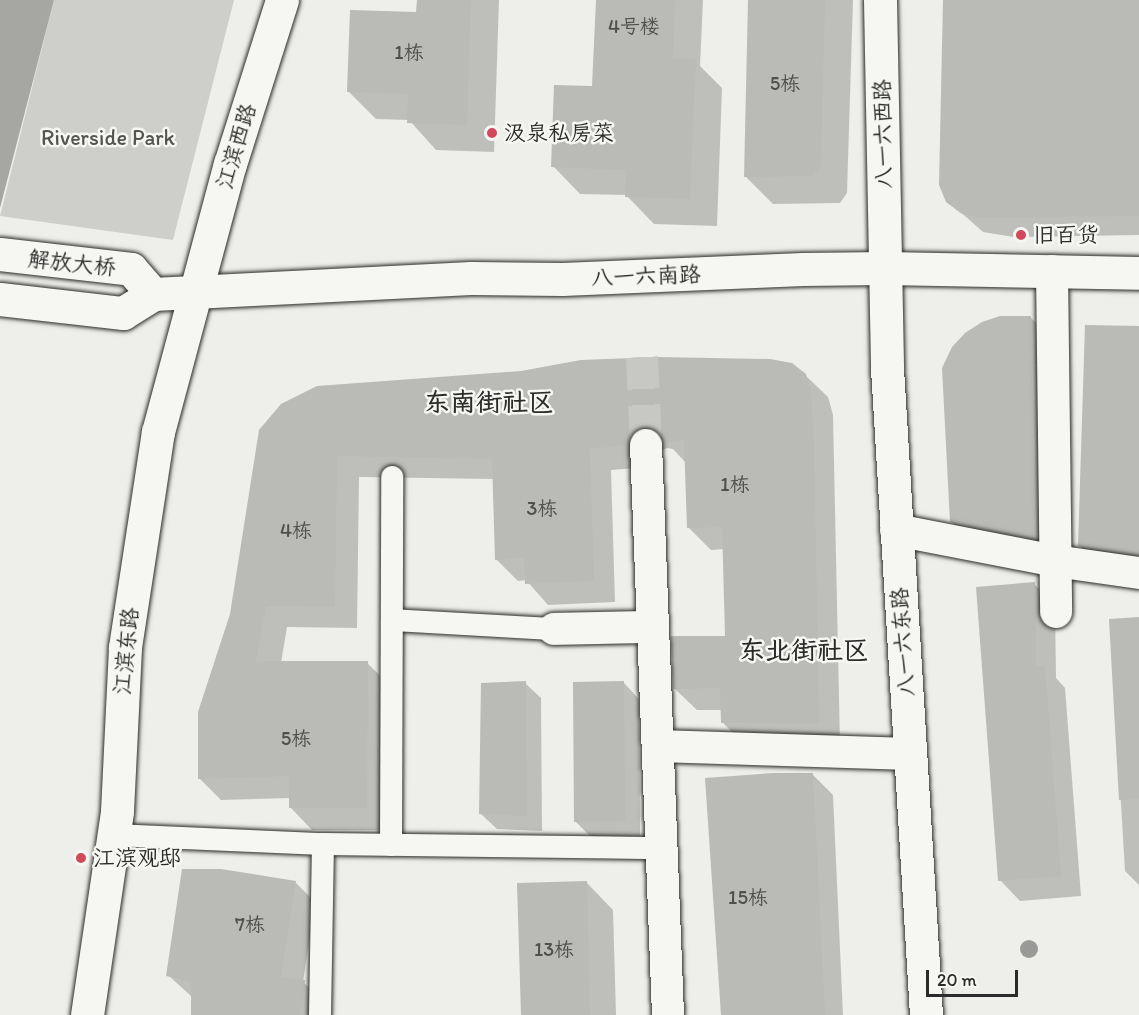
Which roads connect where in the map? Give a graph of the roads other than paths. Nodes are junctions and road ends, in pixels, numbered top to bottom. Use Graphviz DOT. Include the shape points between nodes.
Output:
graph roads {
  1 [pos="282,0"];
  2 [pos="880,0"];
  3 [pos="0,254"];
  4 [pos="885,268"];
  5 [pos="1052,271"];
  6 [pos="1139,273"];
  7 [pos="194,292"];
  8 [pos="153,294"];
  9 [pos="0,299"];
  10 [pos="646,445"];
  11 [pos="392,477"];
  12 [pos="897,530"];
  13 [pos="1055,561"];
  14 [pos="1139,573"];
  15 [pos="1056,612"];
  16 [pos="392,620"];
  17 [pos="653,627"];
  18 [pos="554,629"];
  19 [pos="658,746"];
  20 [pos="910,754"];
  21 [pos="114,835"];
  22 [pos="323,844"];
  23 [pos="391,845"];
  24 [pos="662,848"];
  25 [pos="87,1015"];
  26 [pos="320,1015"];
  27 [pos="668,1015"];
  28 [pos="926,1015"];
  1 -- 7 [label="main road, 江滨西路"];
  2 -- 4 [label="main road, 八一六西路"];
  3 -- 8 [label="main road, 解放大桥" via="131,269"];
  4 -- 5 [label="main road, 八一六南路"];
  4 -- 7 [label="main road, 八一六南路" via="562,279 471,278"];
  4 -- 12 [label="main road, 八一六东路"];
  5 -- 6 [label="main road, 八一六南路"];
  5 -- 13 [label="street"];
  7 -- 8 [label="main road, 八一六南路"];
  7 -- 21 [label="main road, 江滨东路" via="162,414 139,546 125,647"];
  8 -- 9 [label="main road, 解放大桥" via="123,313"];
  10 -- 17 [label="street"];
  11 -- 16 [label="street"];
  12 -- 13 [label="street"];
  12 -- 20 [label="main road, 八一六东路"];
  13 -- 14 [label="street"];
  13 -- 15 [label="street"];
  16 -- 18 [label="street"];
  16 -- 23 [label="street"];
  17 -- 18 [label="street"];
  17 -- 19 [label="street"];
  19 -- 20 [label="street"];
  19 -- 24 [label="street"];
  20 -- 28 [label="main road, 八一六东路"];
  21 -- 22 [label="street"];
  21 -- 25 [label="main road, 江滨东路"];
  22 -- 23 [label="street"];
  22 -- 26 [label="street"];
  23 -- 24 [label="street"];
  24 -- 27 [label="street"];
}
